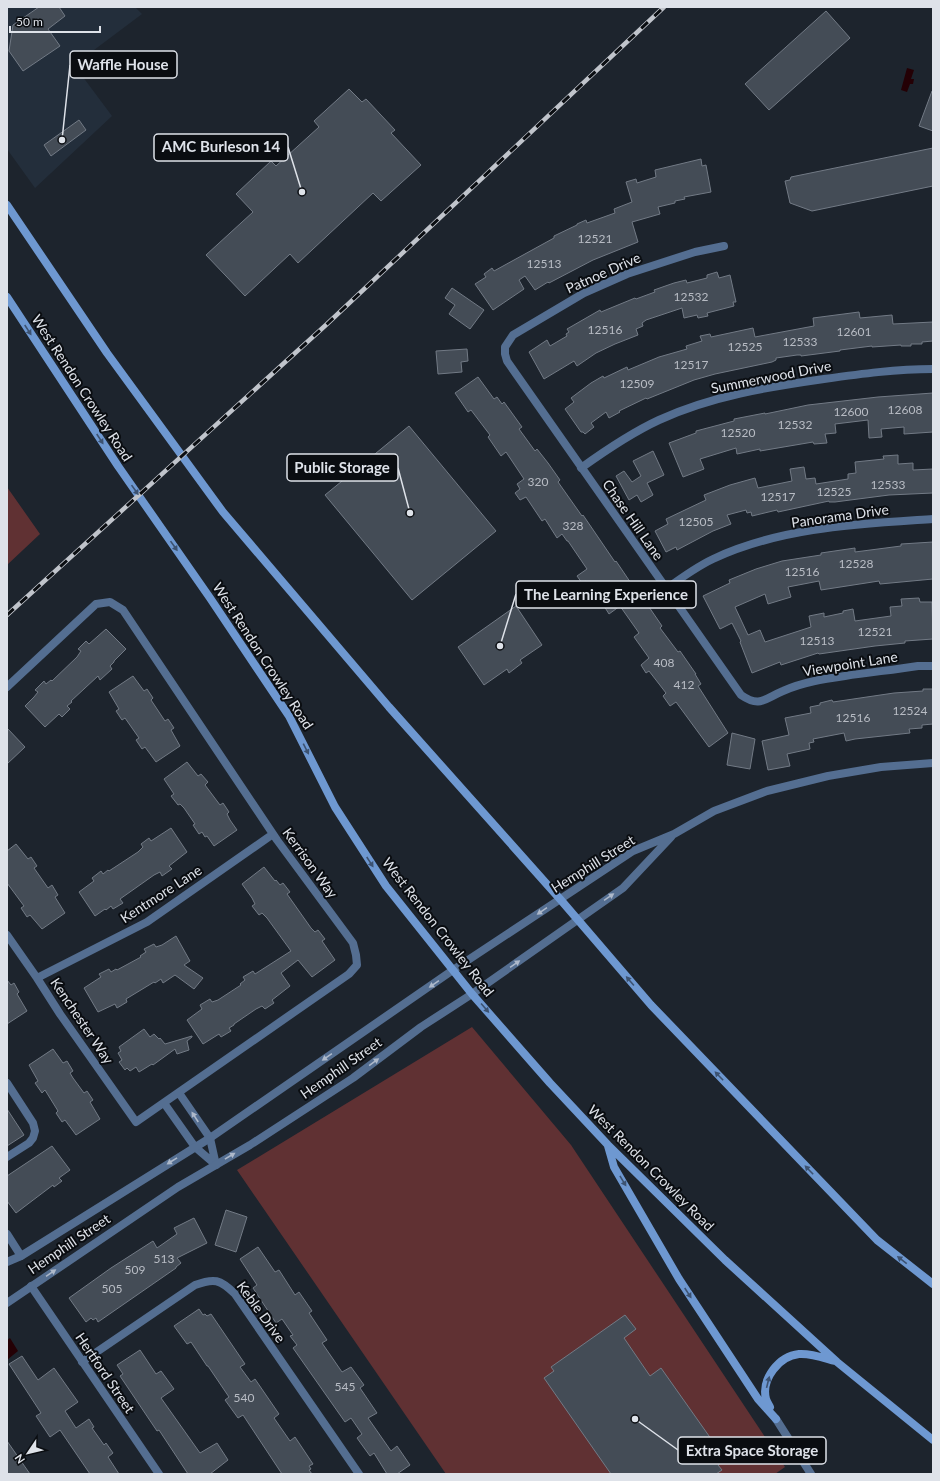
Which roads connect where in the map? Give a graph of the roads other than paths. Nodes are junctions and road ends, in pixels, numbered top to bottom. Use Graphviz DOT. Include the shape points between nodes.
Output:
graph roads {
  1 [pos="7,205"];
  2 [pos="724,246"];
  3 [pos="7,297"];
  4 [pos="505,347"];
  5 [pos="933,369"];
  6 [pos="581,468"];
  7 [pos="933,519"];
  8 [pos="666,588"];
  9 [pos="933,666"];
  10 [pos="7,687"];
  11 [pos="750,701"];
  12 [pos="933,763"];
  13 [pos="273,834"];
  14 [pos="674,834"];
  15 [pos="560,899"];
  16 [pos="577,920"];
  17 [pos="7,934"];
  18 [pos="453,970"];
  19 [pos="38,978"];
  20 [pos="472,994"];
  21 [pos="7,1083"];
  22 [pos="179,1093"];
  23 [pos="164,1103"];
  24 [pos="136,1122"];
  25 [pos="210,1138"];
  26 [pos="608,1145"];
  27 [pos="195,1147"];
  28 [pos="7,1157"];
  29 [pos="216,1165"];
  30 [pos="7,1234"];
  31 [pos="21,1256"];
  32 [pos="7,1262"];
  33 [pos="933,1284"];
  34 [pos="31,1286"];
  35 [pos="7,1303"];
  36 [pos="82,1362"];
  37 [pos="837,1362"];
  38 [pos="776,1419"];
  39 [pos="933,1440"];
  40 [pos="159,1474"];
  41 [pos="359,1474"];
  42 [pos="811,1474"];
  1 -- 15 [label="main road" via="107,353 223,512 389,707"];
  2 -- 4 [label="street, Patnoe Drive" via="695,252 627,274 584,293 518,331"];
  3 -- 18 [label="main road, West Rendon Crowley Road, one-way" via="118,466 289,716 335,807 386,886"];
  4 -- 6 [label="street, Chase Hill Lane" via="507,361"];
  5 -- 6 [label="street, Summerwood Drive" via="912,369 794,384 700,404 659,420"];
  6 -- 8 [label="street, Chase Hill Lane"];
  7 -- 8 [label="street, Panorama Drive" via="822,528 769,540 712,559"];
  8 -- 11 [label="street, Chase Hill Lane" via="741,695"];
  9 -- 11 [label="street, Viewpoint Lane" via="812,681 783,690 762,701"];
  10 -- 13 [label="street, Kerrison Way" via="96,604 110,602 127,615"];
  12 -- 14 [label="street, Hemphill Street" via="881,767 767,791 714,812"];
  13 -- 19 [label="street, Kentmore Lane" via="146,922"];
  13 -- 22 [label="street, Kerrison Way" via="353,943 357,965 349,974"];
  14 -- 15 [label="street, Hemphill Street" via="633,852"];
  16 -- 14 [label="street, Hemphill Street, one-way" via="623,888"];
  15 -- 16 [label="main road"];
  15 -- 18 [label="street, Hemphill Street, one-way"];
  20 -- 16 [label="street, Hemphill Street, one-way"];
  33 -- 16 [label="main road, one-way" via="877,1240 651,1004"];
  17 -- 19 [label="street, Kenchester Way"];
  18 -- 20 [label="main road, West Rendon Crowley Road"];
  18 -- 25 [label="street, Hemphill Street, one-way"];
  19 -- 24 [label="street, Kenchester Way" via="60,1014"];
  20 -- 26 [label="main road, West Rendon Crowley Road, one-way"];
  29 -- 20 [label="street, Hemphill Street, one-way" via="327,1095 421,1027"];
  21 -- 28 [label="street" via="33,1122 35,1131 29,1143"];
  22 -- 23 [label="street, Kerrison Way"];
  25 -- 22 [label="street, one-way"];
  23 -- 24 [label="street, Kerrison Way"];
  23 -- 27 [label="street"];
  25 -- 27 [label="street, Hemphill Street"];
  25 -- 29 [label="street"];
  26 -- 37 [label="main road, West Rendon Crowley Road" via="725,1260"];
  26 -- 38 [label="main road, one-way" via="614,1167 679,1278 758,1399"];
  27 -- 29 [label="street"];
  27 -- 31 [label="street, Hemphill Street, one-way"];
  34 -- 29 [label="street, Hemphill Street, one-way" via="178,1187"];
  30 -- 31 [label="street"];
  31 -- 32 [label="street, Hemphill Street"];
  34 -- 35 [label="street, Hemphill Street"];
  34 -- 36 [label="street, Hertford Street"];
  36 -- 40 [label="street, Hertford Street"];
  36 -- 41 [label="street, Keble Drive" via="194,1285 219,1281 235,1294"];
  38 -- 37 [label="main road, one-way" via="766,1398 766,1384 776,1367 790,1356 799,1354 814,1355"];
  37 -- 39 [label="main road, West Rendon Crowley Road"];
  38 -- 42 [label="street"];
}
